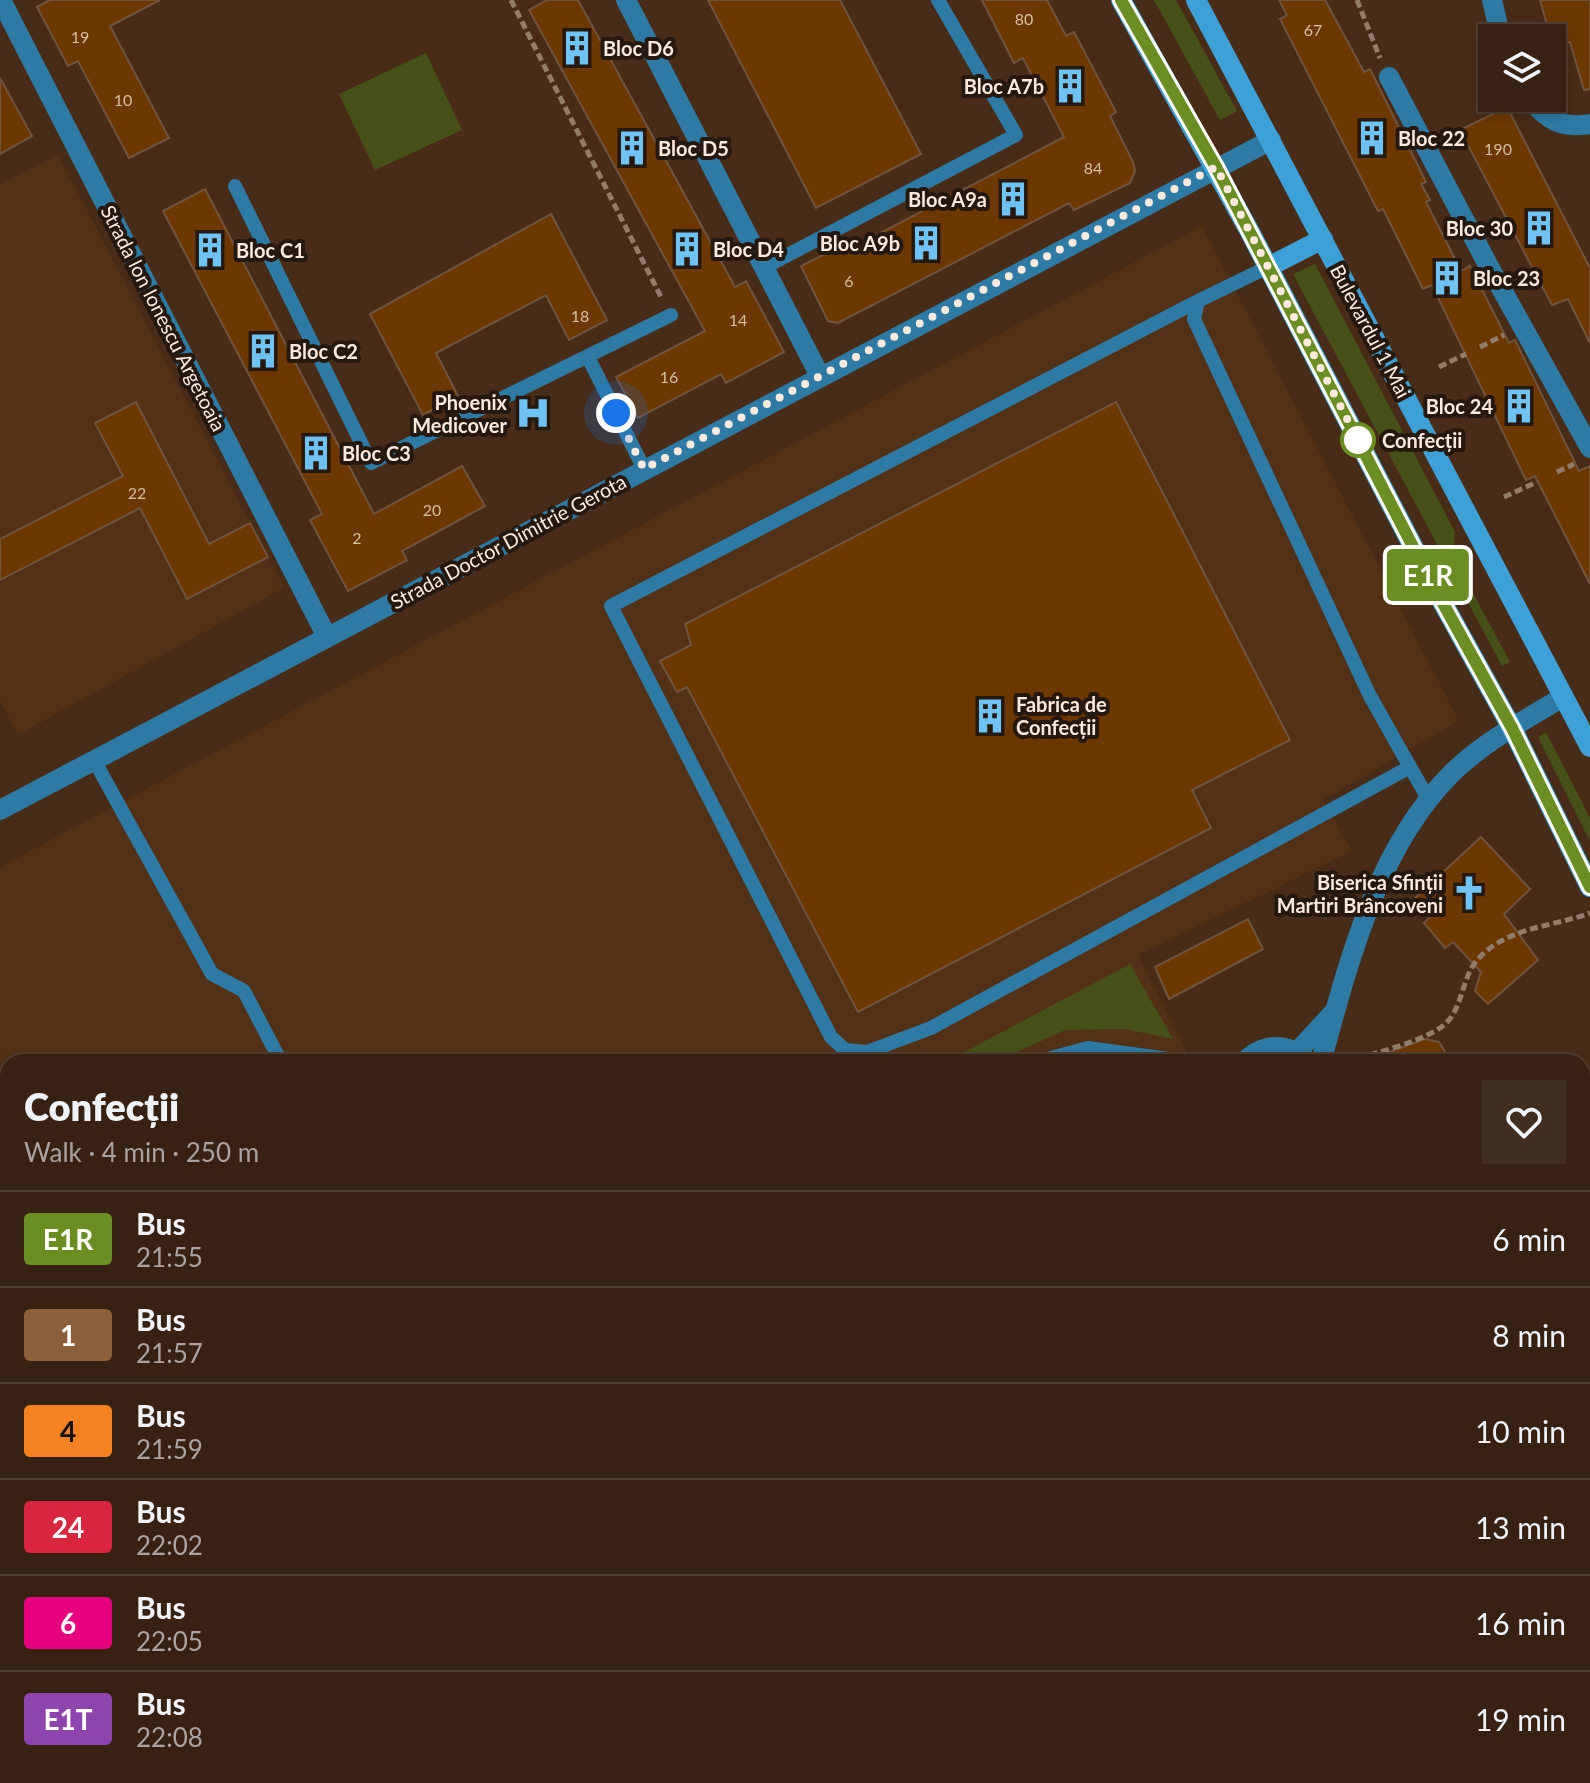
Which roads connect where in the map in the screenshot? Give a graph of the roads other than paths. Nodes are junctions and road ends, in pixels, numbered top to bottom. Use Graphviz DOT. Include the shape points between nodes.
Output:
graph roads {
  1 [pos="1,0"];
  2 [pos="626,0"];
  3 [pos="938,0"];
  4 [pos="1121,0"];
  5 [pos="1196,0"];
  6 [pos="1492,0"];
  7 [pos="1498,24"];
  8 [pos="1389,77"];
  9 [pos="1540,112"];
  10 [pos="1590,124"];
  11 [pos="1271,140"];
  12 [pos="1216,167"];
  13 [pos="235,186"];
  14 [pos="1323,239"];
  15 [pos="765,267"];
  16 [pos="1268,267"];
  17 [pos="1198,301"];
  18 [pos="671,315"];
  19 [pos="588,357"];
  20 [pos="820,376"];
  21 [pos="1590,448"];
  22 [pos="644,469"];
  23 [pos="327,637"];
  24 [pos="1563,697"];
  25 [pos="1512,728"];
  26 [pos="1590,747"];
  27 [pos="94,760"];
  28 [pos="1410,767"];
  29 [pos="1429,800"];
  30 [pos="0,810"];
  31 [pos="1590,887"];
  32 [pos="1336,1010"];
  33 [pos="277,1054"];
  34 [pos="1066,1054"];
  35 [pos="1132,1054"];
  36 [pos="1256,1054"];
  37 [pos="1293,1054"];
  38 [pos="1304,1054"];
  39 [pos="1323,1054"];
  1 -- 23 [label="street, Strada Ion Ionescu Argetoaia"];
  2 -- 15 [label="street"];
  3 -- 15 [label="lane" via="1016,135"];
  4 -- 12 [label="main road"];
  5 -- 11 [label="main road, Bulevardul 1 Mai"];
  6 -- 7 [label="street"];
  8 -- 21 [label="street"];
  9 -- 10 [label="street" via="1559,125"];
  11 -- 12 [label="street, Strada Doctor Dimitrie Gerota"];
  11 -- 14 [label="main road, Bulevardul 1 Mai"];
  12 -- 16 [label="main road"];
  12 -- 20 [label="street, Strada Doctor Dimitrie Gerota"];
  13 -- 19 [label="lane" via="371,463"];
  14 -- 16 [label="main road"];
  14 -- 24 [label="main road, Bulevardul 1 Mai"];
  15 -- 20 [label="street"];
  16 -- 17 [label="lane"];
  16 -- 25 [label="main road"];
  17 -- 28 [label="lane" via="1194,319 1370,696"];
  17 -- 28 [label="lane" via="611,606 831,1037 845,1050 867,1052 931,1028"];
  18 -- 19 [label="lane"];
  19 -- 22 [label="lane"];
  20 -- 22 [label="street, Strada Doctor Dimitrie Gerota"];
  22 -- 23 [label="street, Strada Doctor Dimitrie Gerota"];
  23 -- 27 [label="street, Strada Doctor Dimitrie Gerota"];
  24 -- 25 [label="street"];
  24 -- 26 [label="main road, Bulevardul 1 Mai"];
  25 -- 29 [label="street" via="1452,773"];
  25 -- 31 [label="main road"];
  27 -- 30 [label="street, Strada Doctor Dimitrie Gerota"];
  27 -- 33 [label="lane" via="212,974 244,991"];
  28 -- 29 [label="lane"];
  29 -- 32 [label="street" via="1386,864"];
  32 -- 38 [label="street"];
  32 -- 39 [label="street"];
  34 -- 35 [label="lane" via="1088,1048"];
  36 -- 37 [label="street" via="1269,1046"];
}
